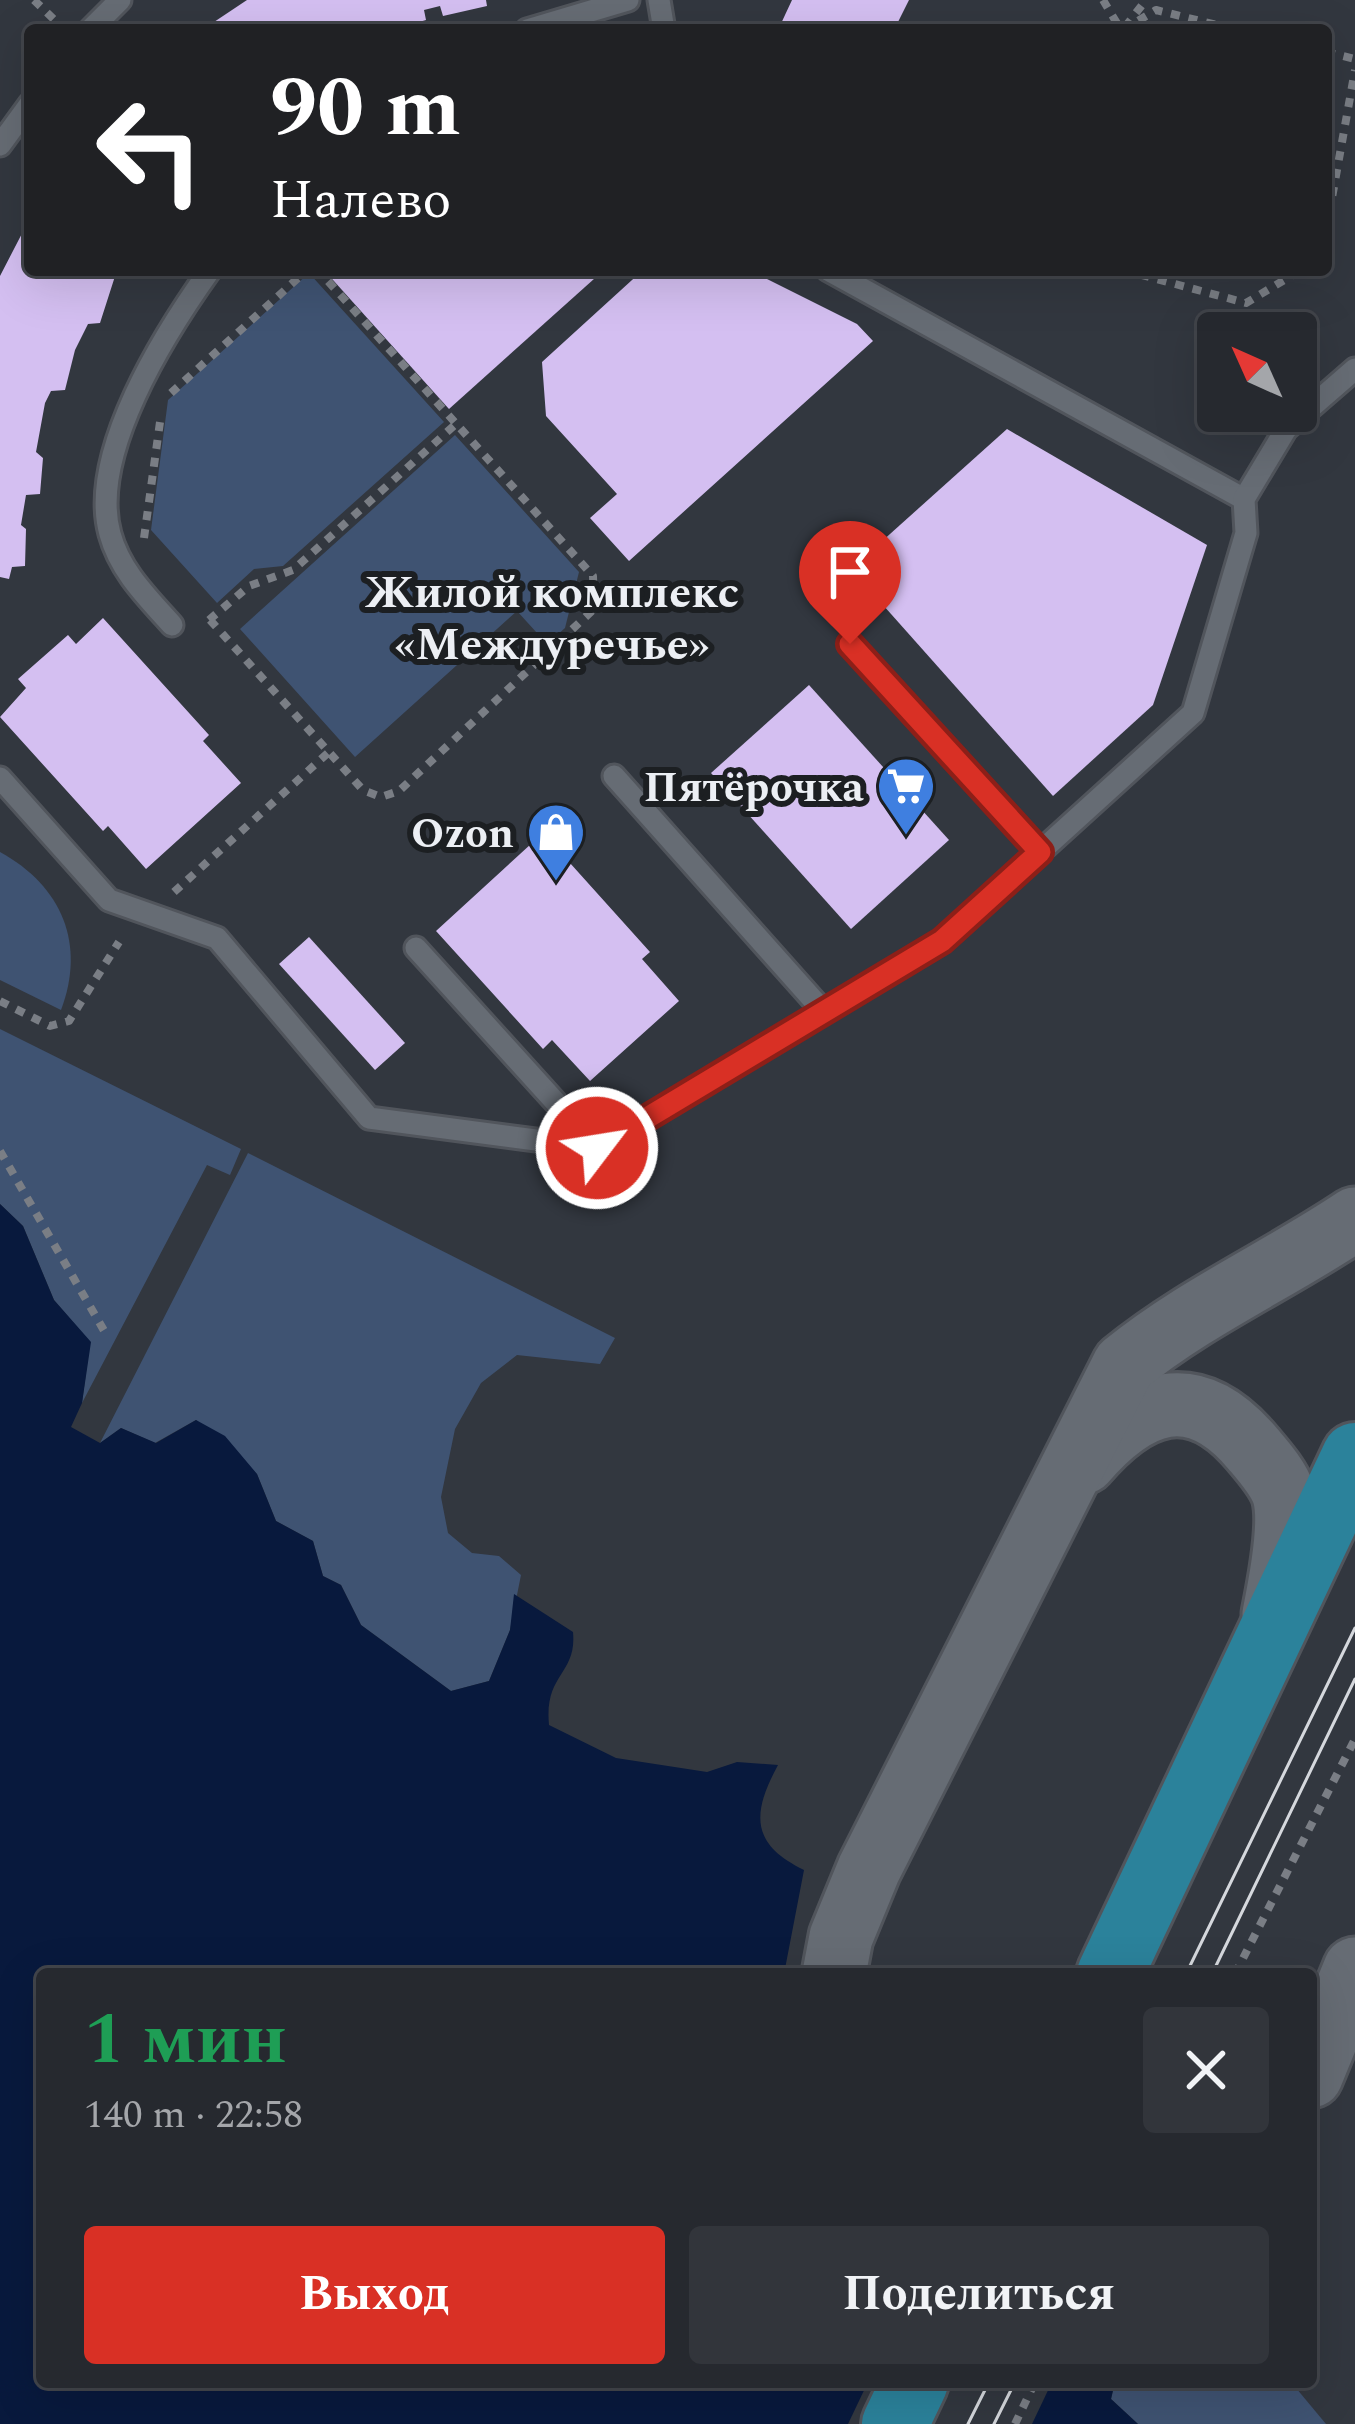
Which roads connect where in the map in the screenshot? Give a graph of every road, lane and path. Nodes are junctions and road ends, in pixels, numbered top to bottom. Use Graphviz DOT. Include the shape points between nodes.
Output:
graph roads {
  1 [pos="34,0"];
  2 [pos="120,0"];
  3 [pos="628,0"];
  4 [pos="1146,0"];
  5 [pos="58,24"];
  6 [pos="96,24"];
  7 [pos="546,24"];
  8 [pos="1127,24"];
  9 [pos="1132,24"];
  10 [pos="1213,24"];
  11 [pos="1355,70"];
  12 [pos="24,112"];
  13 [pos="0,145"];
  14 [pos="1332,198"];
  15 [pos="206,276"];
  16 [pos="299,276"];
  17 [pos="323,276"];
  18 [pos="839,276"];
  19 [pos="1143,276"];
  20 [pos="1291,276"];
  21 [pos="1355,369"];
  22 [pos="456,424"];
  23 [pos="1244,499"];
  24 [pos="138,587"];
  25 [pos="210,620"];
  26 [pos="172,626"];
  27 [pos="850,644"];
  28 [pos="329,752"];
  29 [pos="614,776"];
  30 [pos="0,778"];
  31 [pos="1040,852"];
  32 [pos="149,914"];
  33 [pos="104,925"];
  34 [pos="118,942"];
  35 [pos="416,948"];
  36 [pos="0,1001"];
  37 [pos="824,1012"];
  38 [pos="597,1148"];
  39 [pos="0,1150"];
  40 [pos="1355,1219"];
  41 [pos="106,1334"];
  42 [pos="1355,1456"];
  43 [pos="1071,1477"];
  44 [pos="1355,1553"];
  45 [pos="1270,1635"];
  46 [pos="1355,1739"];
  47 [pos="835,1968"];
  48 [pos="1113,1968"];
  49 [pos="1156,1968"];
  50 [pos="1238,1968"];
  51 [pos="1355,1970"];
  52 [pos="1317,2062"];
  53 [pos="912,2388"];
  54 [pos="956,2388"];
  55 [pos="1032,2388"];
  56 [pos="895,2424"];
  57 [pos="939,2424"];
  58 [pos="1015,2424"];
  1 -- 5 [label="path"];
  2 -- 6 [label="lane"];
  3 -- 7 [label="lane"];
  4 -- 8 [label="path"];
  9 -- 10 [label="path" via="1156,10"];
  11 -- 14 [label="path"];
  12 -- 13 [label="lane"];
  15 -- 24 [label="lane" via="156,354 109,470 109,531"];
  16 -- 24 [label="path" via="162,407"];
  17 -- 22 [label="path"];
  18 -- 23 [label="lane"];
  19 -- 20 [label="path" via="1246,303"];
  21 -- 23 [label="lane" via="1286,429"];
  22 -- 25 [label="path" via="293,571 249,586"];
  22 -- 28 [label="path" via="593,576 594,609 392,795 367,793"];
  23 -- 31 [label="lane" via="1246,533 1192,713"];
  24 -- 26 [label="lane"];
  25 -- 26 [label="path"];
  25 -- 28 [label="path"];
  27 -- 31 [label="lane"];
  28 -- 32 [label="path"];
  29 -- 37 [label="lane"];
  30 -- 32 [label="lane" via="109,900"];
  31 -- 37 [label="lane" via="942,941"];
  32 -- 34 [label="path"];
  32 -- 38 [label="lane" via="217,938 369,1118"];
  33 -- 34 [label="path"];
  34 -- 36 [label="path" via="70,1022 50,1026"];
  35 -- 38 [label="lane"];
  37 -- 38 [label="lane"];
  39 -- 41 [label="path"];
  40 -- 43 [label="street" via="1179,1321 1124,1365"];
  42 -- 45 [label="main road"];
  43 -- 45 [label="street" via="1118,1424 1142,1411 1167,1405 1216,1416 1246,1440 1285,1496"];
  43 -- 47 [label="street" via="868,1869"];
  44 -- 49 [label="main road"];
  45 -- 48 [label="main road"];
  46 -- 50 [label="path"];
  51 -- 52 [label="street"];
  53 -- 56 [label="main road"];
  54 -- 57 [label="main road"];
  55 -- 58 [label="path"];
}
